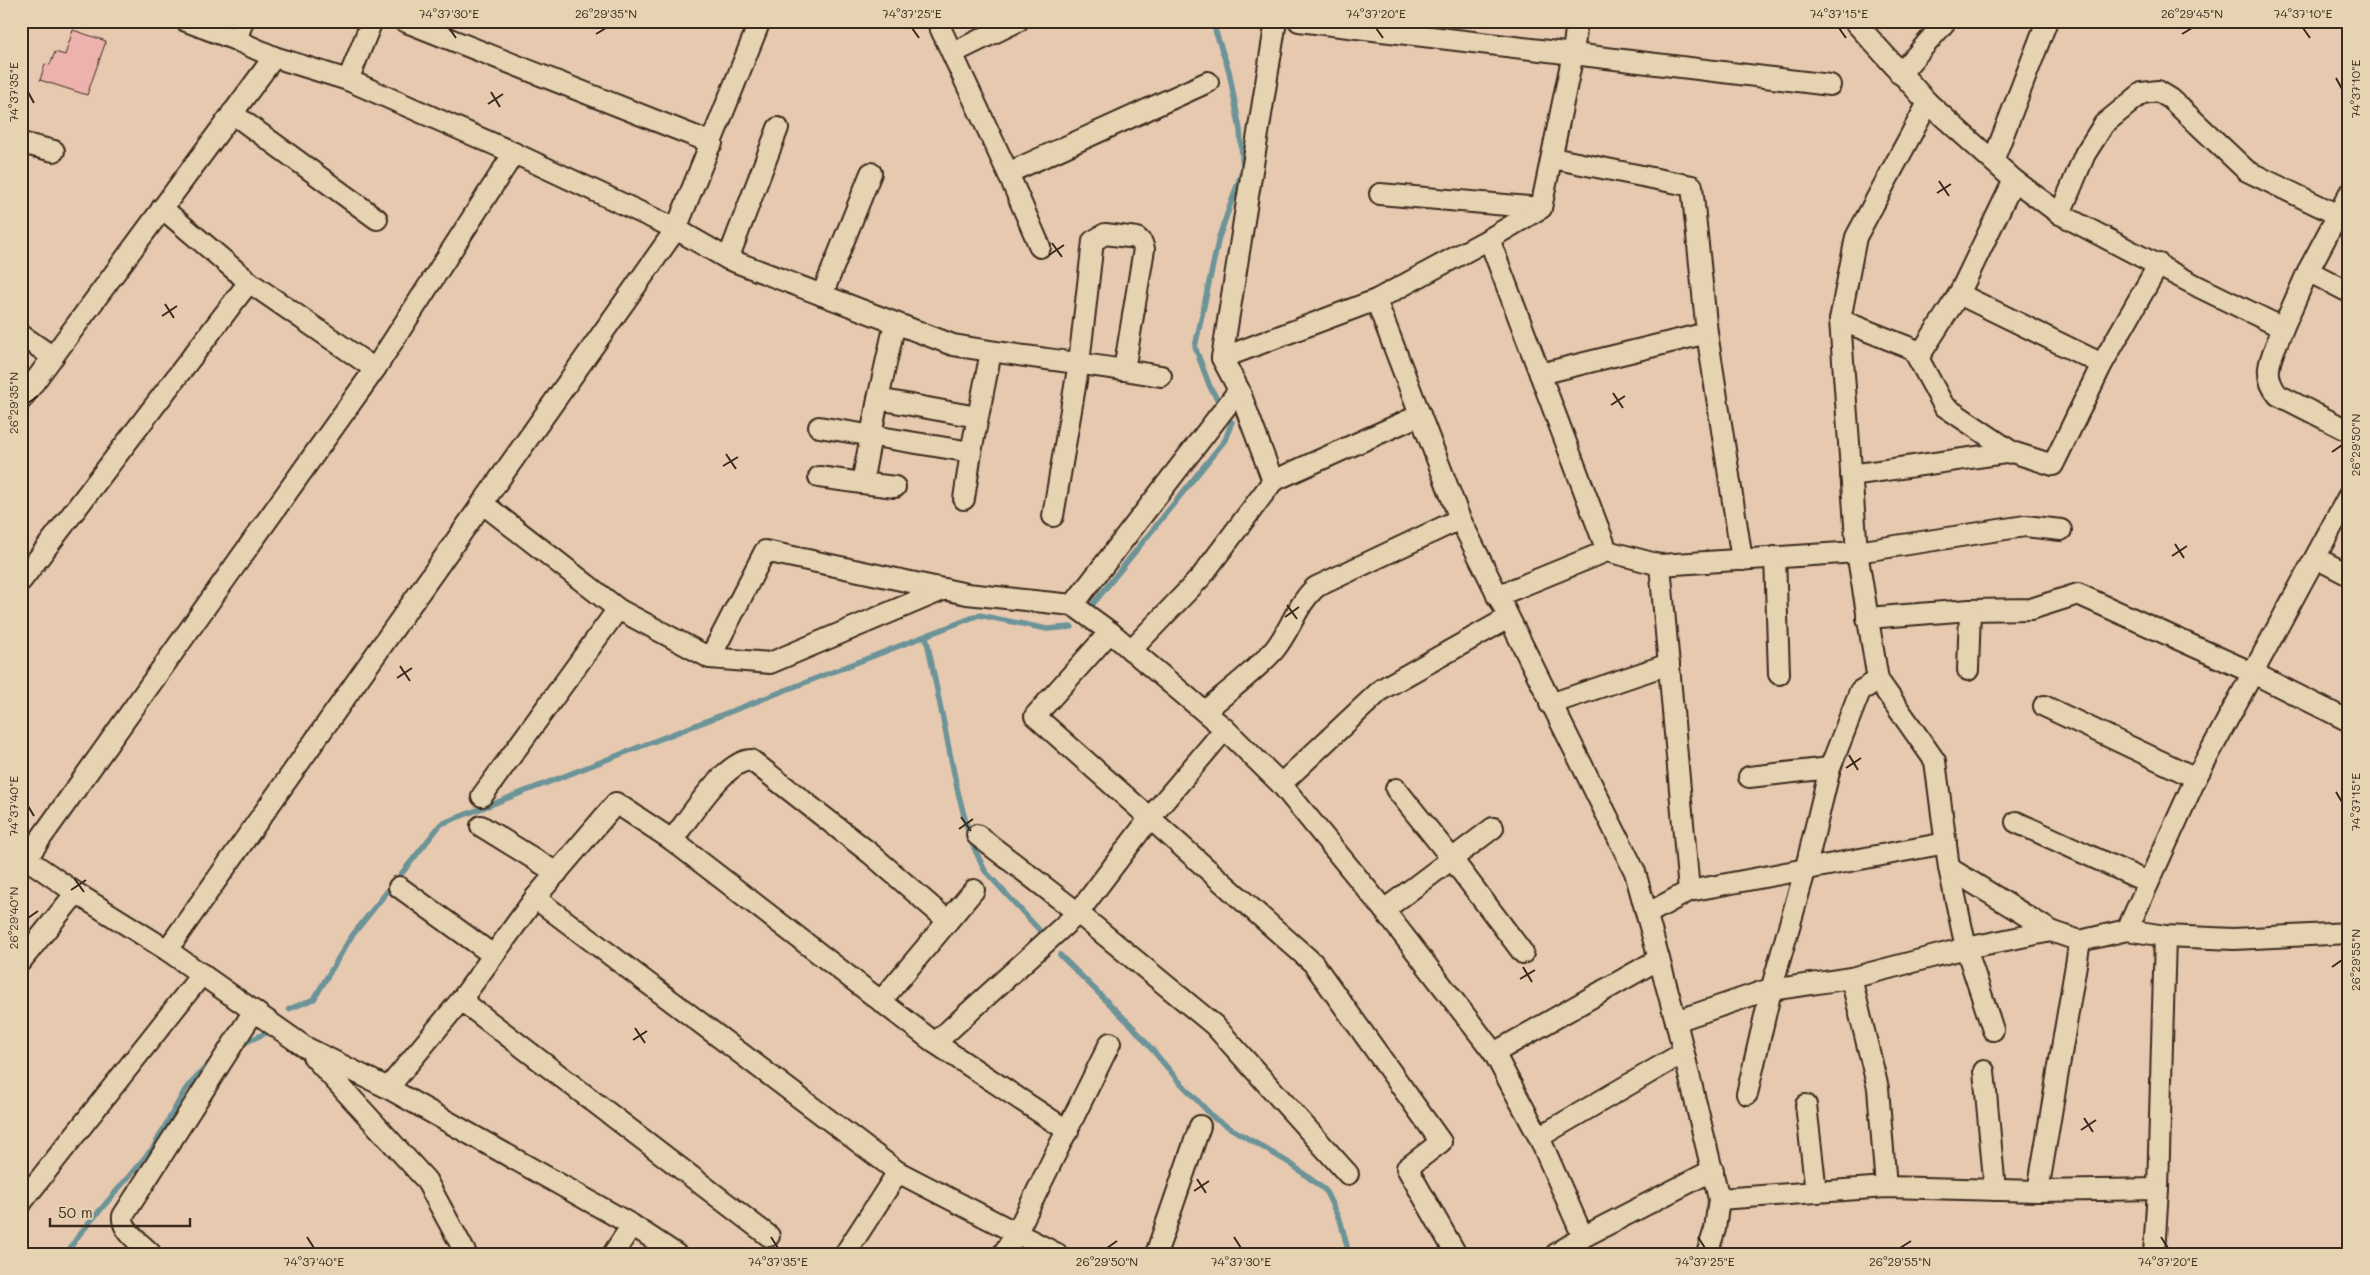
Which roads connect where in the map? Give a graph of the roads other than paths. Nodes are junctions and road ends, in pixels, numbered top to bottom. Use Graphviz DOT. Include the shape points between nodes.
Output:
graph roads {
  1 [pos="186,21"];
  2 [pos="372,21"];
  3 [pos="404,21"];
  4 [pos="760,21"];
  5 [pos="937,21"];
  6 [pos="1018,21"];
  7 [pos="1276,21"];
  8 [pos="1299,21"];
  9 [pos="1577,21"];
  10 [pos="1854,21"];
  11 [pos="1946,21"];
  12 [pos="2048,21"];
  13 [pos="239,30"];
  14 [pos="953,53"];
  15 [pos="1572,54"];
  16 [pos="274,57"];
  17 [pos="1900,74"];
  18 [pos="348,80"];
  19 [pos="1208,82"];
  20 [pos="1830,85"];
  21 [pos="1928,103"];
  22 [pos="232,113"];
  23 [pos="778,128"];
  24 [pos="21,143"];
  25 [pos="712,143"];
  26 [pos="54,150"];
  27 [pos="514,153"];
  28 [pos="1552,158"];
  29 [pos="1993,161"];
  30 [pos="871,173"];
  31 [pos="1008,173"];
  32 [pos="2014,180"];
  33 [pos="1380,194"];
  34 [pos="2349,194"];
  35 [pos="162,208"];
  36 [pos="1541,208"];
  37 [pos="2060,214"];
  38 [pos="2338,215"];
  39 [pos="377,219"];
  40 [pos="676,230"];
  41 [pos="1490,239"];
  42 [pos="1040,247"];
  43 [pos="728,259"];
  44 [pos="2159,264"];
  45 [pos="2308,271"];
  46 [pos="249,282"];
  47 [pos="2349,292"];
  48 [pos="1959,294"];
  49 [pos="822,295"];
  50 [pos="1376,300"];
  51 [pos="1840,320"];
  52 [pos="895,323"];
  53 [pos="2283,328"];
  54 [pos="1707,333"];
  55 [pos="21,334"];
  56 [pos="991,352"];
  57 [pos="52,358"];
  58 [pos="1222,358"];
  59 [pos="1918,358"];
  60 [pos="1079,363"];
  61 [pos="2102,364"];
  62 [pos="375,369"];
  63 [pos="1124,370"];
  64 [pos="1540,374"];
  65 [pos="1161,376"];
  66 [pos="1238,390"];
  67 [pos="878,399"];
  68 [pos="21,400"];
  69 [pos="1420,415"];
  70 [pos="977,417"];
  71 [pos="819,427"];
  72 [pos="2349,431"];
  73 [pos="871,436"];
  74 [pos="971,452"];
  75 [pos="2012,452"];
  76 [pos="1851,475"];
  77 [pos="819,477"];
  78 [pos="1273,481"];
  79 [pos="862,483"];
  80 [pos="895,487"];
  81 [pos="2349,495"];
  82 [pos="964,499"];
  83 [pos="482,503"];
  84 [pos="1053,516"];
  85 [pos="1460,519"];
  86 [pos="2061,530"];
  87 [pos="1607,551"];
  88 [pos="1857,552"];
  89 [pos="1775,557"];
  90 [pos="2316,558"];
  91 [pos="1742,560"];
  92 [pos="1660,565"];
  93 [pos="2349,575"];
  94 [pos="21,581"];
  95 [pos="945,589"];
  96 [pos="1497,596"];
  97 [pos="1073,605"];
  98 [pos="618,609"];
  99 [pos="1970,610"];
  100 [pos="1508,618"];
  101 [pos="1867,618"];
  102 [pos="1110,632"];
  103 [pos="1132,650"];
  104 [pos="710,658"];
  105 [pos="1669,664"];
  106 [pos="1968,670"];
  107 [pos="2253,673"];
  108 [pos="1779,674"];
  109 [pos="1878,680"];
  110 [pos="1550,704"];
  111 [pos="2044,706"];
  112 [pos="1205,711"];
  113 [pos="2349,721"];
  114 [pos="1225,729"];
  115 [pos="1830,768"];
  116 [pos="1749,777"];
  117 [pos="2196,778"];
  118 [pos="1281,784"];
  119 [pos="1396,789"];
  120 [pos="482,796"];
  121 [pos="1149,819"];
  122 [pos="2016,822"];
  123 [pos="481,826"];
  124 [pos="1493,828"];
  125 [pos="977,835"];
  126 [pos="672,840"];
  127 [pos="1946,842"];
  128 [pos="24,857"];
  129 [pos="1452,858"];
  130 [pos="1949,868"];
  131 [pos="1805,871"];
  132 [pos="557,873"];
  133 [pos="2147,882"];
  134 [pos="399,887"];
  135 [pos="974,890"];
  136 [pos="1689,891"];
  137 [pos="76,893"];
  138 [pos="534,898"];
  139 [pos="1384,910"];
  140 [pos="1078,913"];
  141 [pos="1647,914"];
  142 [pos="948,920"];
  143 [pos="2127,930"];
  144 [pos="2050,931"];
  145 [pos="2349,933"];
  146 [pos="2165,936"];
  147 [pos="2080,941"];
  148 [pos="1966,948"];
  149 [pos="167,950"];
  150 [pos="1523,953"];
  151 [pos="494,955"];
  152 [pos="1658,959"];
  153 [pos="21,961"];
  154 [pos="202,974"];
  155 [pos="1850,978"];
  156 [pos="1771,990"];
  157 [pos="461,1000"];
  158 [pos="881,1000"];
  159 [pos="254,1011"];
  160 [pos="1676,1021"];
  161 [pos="1993,1030"];
  162 [pos="935,1043"];
  163 [pos="1110,1043"];
  164 [pos="305,1047"];
  165 [pos="1494,1053"];
  166 [pos="1683,1053"];
  167 [pos="1984,1071"];
  168 [pos="388,1088"];
  169 [pos="1747,1094"];
  170 [pos="1806,1105"];
  171 [pos="1200,1126"];
  172 [pos="1068,1131"];
  173 [pos="1539,1137"];
  174 [pos="1713,1170"];
  175 [pos="898,1172"];
  176 [pos="1348,1174"];
  177 [pos="1886,1187"];
  178 [pos="2158,1189"];
  179 [pos="1995,1190"];
  180 [pos="2038,1191"];
  181 [pos="1816,1192"];
  182 [pos="1718,1199"];
  183 [pos="21,1202"];
  184 [pos="632,1225"];
  185 [pos="1016,1234"];
  186 [pos="769,1236"];
  187 [pos="1583,1237"];
  188 [pos="151,1254"];
  189 [pos="466,1254"];
  190 [pos="613,1254"];
  191 [pos="676,1254"];
  192 [pos="845,1254"];
  193 [pos="1003,1254"];
  194 [pos="1057,1254"];
  195 [pos="1156,1254"];
  196 [pos="1456,1254"];
  197 [pos="1556,1254"];
  198 [pos="1707,1254"];
  199 [pos="2154,1254"];
  1 -- 13 [label="street"];
  2 -- 18 [label="street"];
  3 -- 25 [label="street"];
  4 -- 25 [label="street"];
  5 -- 14 [label="street"];
  6 -- 14 [label="street"];
  7 -- 58 [label="street"];
  8 -- 15 [label="street"];
  9 -- 15 [label="street"];
  10 -- 17 [label="street"];
  11 -- 17 [label="street"];
  12 -- 29 [label="street"];
  13 -- 16 [label="street"];
  14 -- 31 [label="street"];
  15 -- 20 [label="street"];
  15 -- 28 [label="street"];
  16 -- 18 [label="street"];
  16 -- 22 [label="street"];
  17 -- 21 [label="street"];
  18 -- 27 [label="street"];
  19 -- 31 [label="street"];
  21 -- 29 [label="street"];
  21 -- 51 [label="street" via="1856,237"];
  22 -- 35 [label="street"];
  22 -- 39 [label="street"];
  23 -- 43 [label="street"];
  24 -- 26 [label="street"];
  25 -- 40 [label="street"];
  27 -- 40 [label="street"];
  27 -- 62 [label="street"];
  28 -- 36 [label="street"];
  28 -- 54 [label="street" via="1692,186"];
  29 -- 32 [label="street"];
  30 -- 49 [label="street"];
  31 -- 42 [label="street"];
  32 -- 37 [label="street"];
  32 -- 48 [label="street"];
  33 -- 36 [label="street"];
  34 -- 38 [label="street"];
  35 -- 46 [label="street"];
  35 -- 57 [label="street"];
  36 -- 41 [label="street"];
  37 -- 38 [label="street" via="2085,154 2104,124 2142,93 2158,91 2171,99 2247,171"];
  37 -- 44 [label="street"];
  38 -- 45 [label="street"];
  40 -- 43 [label="street"];
  40 -- 83 [label="street"];
  41 -- 50 [label="street"];
  41 -- 64 [label="street"];
  43 -- 49 [label="street"];
  44 -- 53 [label="street"];
  44 -- 61 [label="street"];
  45 -- 47 [label="street"];
  45 -- 53 [label="street"];
  46 -- 62 [label="street"];
  46 -- 94 [label="street"];
  48 -- 59 [label="street"];
  48 -- 61 [label="street"];
  49 -- 52 [label="street"];
  50 -- 58 [label="street"];
  50 -- 69 [label="street"];
  51 -- 59 [label="street" via="1913,349"];
  51 -- 76 [label="street"];
  52 -- 56 [label="street" via="953,345"];
  52 -- 67 [label="street"];
  53 -- 72 [label="street" via="2268,371 2270,385 2278,395"];
  54 -- 64 [label="street"];
  54 -- 91 [label="street"];
  55 -- 57 [label="street"];
  56 -- 60 [label="street"];
  56 -- 70 [label="street"];
  57 -- 68 [label="street"];
  58 -- 66 [label="street"];
  59 -- 75 [label="street" via="1944,406"];
  60 -- 63 [label="street"];
  60 -- 63 [label="street" via="1093,240 1105,234 1137,238 1144,249"];
  60 -- 84 [label="street"];
  61 -- 75 [label="street" via="2053,465"];
  62 -- 128 [label="street"];
  63 -- 65 [label="street"];
  64 -- 87 [label="street"];
  66 -- 78 [label="street"];
  66 -- 97 [label="street"];
  67 -- 70 [label="street"];
  67 -- 73 [label="street"];
  69 -- 78 [label="street"];
  69 -- 85 [label="street"];
  70 -- 74 [label="street"];
  71 -- 73 [label="street"];
  73 -- 74 [label="street"];
  73 -- 79 [label="street"];
  74 -- 82 [label="street"];
  75 -- 76 [label="street"];
  76 -- 88 [label="street"];
  77 -- 79 [label="street"];
  78 -- 103 [label="street" via="1206,571"];
  79 -- 80 [label="street"];
  81 -- 90 [label="street"];
  83 -- 98 [label="street"];
  83 -- 149 [label="street"];
  85 -- 96 [label="street"];
  85 -- 112 [label="street" via="1316,587 1300,606 1274,650"];
  86 -- 88 [label="street" via="2024,526"];
  87 -- 92 [label="street"];
  87 -- 96 [label="street"];
  88 -- 89 [label="street"];
  88 -- 101 [label="street"];
  89 -- 91 [label="street"];
  89 -- 108 [label="street"];
  90 -- 93 [label="street"];
  90 -- 107 [label="street"];
  91 -- 92 [label="street"];
  92 -- 105 [label="street"];
  95 -- 97 [label="street"];
  95 -- 104 [label="street" via="770,663"];
  95 -- 104 [label="street" via="765,551"];
  96 -- 100 [label="street"];
  97 -- 102 [label="street"];
  98 -- 104 [label="street"];
  98 -- 120 [label="street"];
  99 -- 101 [label="street"];
  99 -- 106 [label="street"];
  99 -- 107 [label="street" via="2031,609 2078,594"];
  100 -- 110 [label="street"];
  100 -- 118 [label="street" via="1378,693"];
  101 -- 109 [label="street"];
  102 -- 103 [label="street"];
  102 -- 121 [label="street" via="1035,716"];
  103 -- 112 [label="street"];
  105 -- 110 [label="street"];
  105 -- 136 [label="street"];
  107 -- 113 [label="street"];
  107 -- 117 [label="street"];
  109 -- 115 [label="street" via="1860,691"];
  109 -- 127 [label="street" via="1935,761"];
  110 -- 141 [label="street" via="1634,872"];
  111 -- 117 [label="street"];
  112 -- 114 [label="street"];
  114 -- 118 [label="street"];
  114 -- 121 [label="street"];
  115 -- 116 [label="street"];
  115 -- 131 [label="street"];
  117 -- 133 [label="street"];
  118 -- 139 [label="street"];
  119 -- 129 [label="street"];
  121 -- 140 [label="street"];
  121 -- 196 [label="street" via="1313,963 1441,1142 1407,1168"];
  122 -- 133 [label="street"];
  123 -- 132 [label="street"];
  124 -- 129 [label="street"];
  125 -- 140 [label="street"];
  126 -- 132 [label="street" via="616,803"];
  126 -- 142 [label="street" via="723,775 744,760 751,760 871,854"];
  126 -- 158 [label="street"];
  127 -- 130 [label="street"];
  127 -- 131 [label="street"];
  128 -- 137 [label="street"];
  129 -- 139 [label="street"];
  129 -- 150 [label="street"];
  130 -- 144 [label="street"];
  130 -- 148 [label="street"];
  131 -- 136 [label="street"];
  131 -- 156 [label="street"];
  132 -- 138 [label="street"];
  133 -- 143 [label="street"];
  134 -- 151 [label="street"];
  135 -- 142 [label="street"];
  136 -- 141 [label="street"];
  137 -- 149 [label="street"];
  137 -- 153 [label="street"];
  138 -- 151 [label="street"];
  138 -- 175 [label="street"];
  139 -- 165 [label="street"];
  140 -- 162 [label="street"];
  140 -- 176 [label="street" via="1214,1025"];
  141 -- 152 [label="street"];
  142 -- 158 [label="street"];
  143 -- 146 [label="street"];
  143 -- 147 [label="street"];
  144 -- 147 [label="street"];
  144 -- 148 [label="street"];
  145 -- 146 [label="street" via="2234,939"];
  146 -- 178 [label="street"];
  147 -- 180 [label="street"];
  148 -- 155 [label="street"];
  148 -- 161 [label="street"];
  149 -- 154 [label="street"];
  151 -- 157 [label="street"];
  152 -- 160 [label="street"];
  152 -- 165 [label="street"];
  154 -- 159 [label="street"];
  154 -- 183 [label="street"];
  155 -- 156 [label="street"];
  155 -- 177 [label="street" via="1878,1088"];
  156 -- 160 [label="street"];
  156 -- 169 [label="street"];
  157 -- 168 [label="street"];
  157 -- 186 [label="street"];
  158 -- 162 [label="street"];
  159 -- 164 [label="street"];
  159 -- 188 [label="street" via="123,1216 126,1229"];
  160 -- 166 [label="street"];
  162 -- 172 [label="street"];
  163 -- 172 [label="street"];
  164 -- 168 [label="street"];
  164 -- 189 [label="street" via="426,1180"];
  165 -- 173 [label="street"];
  166 -- 173 [label="street"];
  166 -- 174 [label="street"];
  167 -- 179 [label="street"];
  168 -- 184 [label="street"];
  170 -- 181 [label="street"];
  171 -- 195 [label="street"];
  172 -- 185 [label="street"];
  173 -- 187 [label="street"];
  174 -- 182 [label="street"];
  174 -- 187 [label="street"];
  175 -- 185 [label="street"];
  175 -- 192 [label="street"];
  177 -- 179 [label="street"];
  177 -- 181 [label="street"];
  178 -- 180 [label="street"];
  178 -- 199 [label="street"];
  179 -- 180 [label="street"];
  181 -- 182 [label="street"];
  182 -- 198 [label="street" via="1715,1229"];
  184 -- 190 [label="street"];
  184 -- 191 [label="street"];
  185 -- 193 [label="street"];
  185 -- 194 [label="street"];
  187 -- 197 [label="street"];
}
